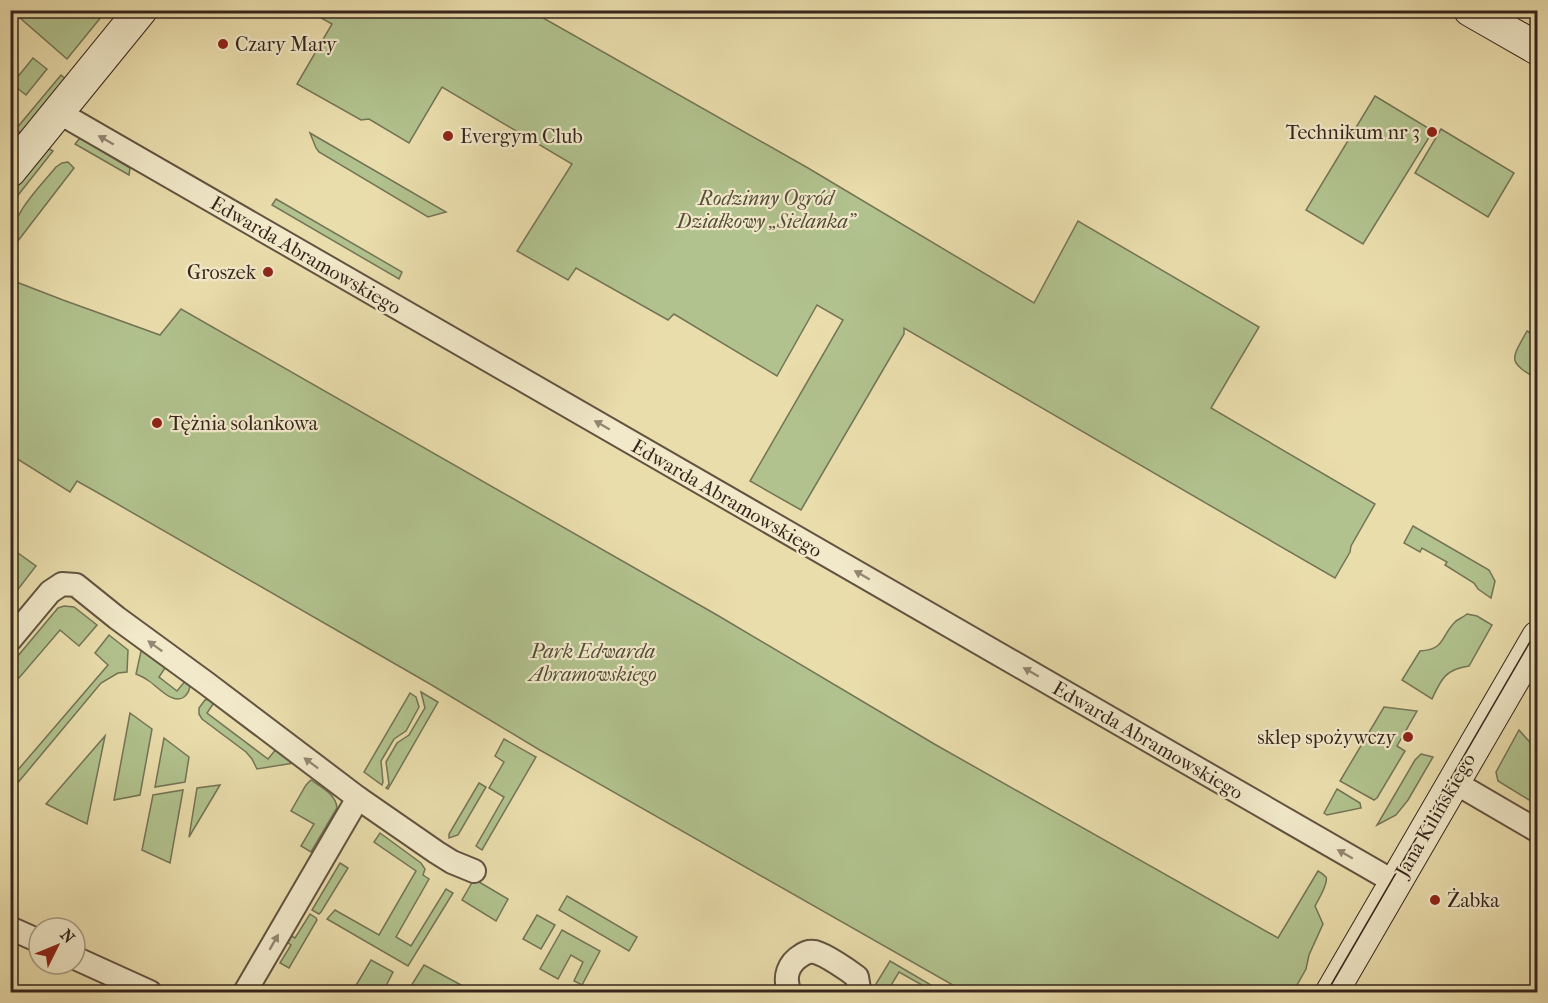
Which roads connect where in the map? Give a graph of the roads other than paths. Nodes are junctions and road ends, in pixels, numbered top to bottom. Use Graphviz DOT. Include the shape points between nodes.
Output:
graph roads {
  1 [pos="141,10"];
  2 [pos="1470,10"];
  3 [pos="1538,49"];
  4 [pos="58,112"];
  5 [pos="10,171"];
  6 [pos="1538,637"];
  7 [pos="10,639"];
  8 [pos="1454,783"];
  9 [pos="358,798"];
  10 [pos="1538,831"];
  11 [pos="474,871"];
  12 [pos="1396,883"];
  13 [pos="10,928"];
  14 [pos="27,936"];
  15 [pos="87,964"];
  16 [pos="150,993"];
  17 [pos="244,993"];
  18 [pos="790,993"];
  19 [pos="857,993"];
  20 [pos="1332,993"];
  1 -- 4 [label="street"];
  2 -- 3 [label="street"];
  4 -- 5 [label="street"];
  12 -- 4 [label="street, Edwarda Abramowskiego, one-way"];
  6 -- 8 [label="street, Jana Kilińskiego"];
  9 -- 7 [label="street, one-way" via="76,585 62,584 50,592"];
  8 -- 10 [label="street"];
  8 -- 12 [label="street, Jana Kilińskiego"];
  9 -- 11 [label="street" via="436,852"];
  17 -- 9 [label="street, one-way"];
  12 -- 20 [label="street, Jana Kilińskiego"];
  13 -- 14 [label="street"];
  15 -- 16 [label="street"];
  18 -- 19 [label="street" via="788,970 809,951 857,977"];
}
